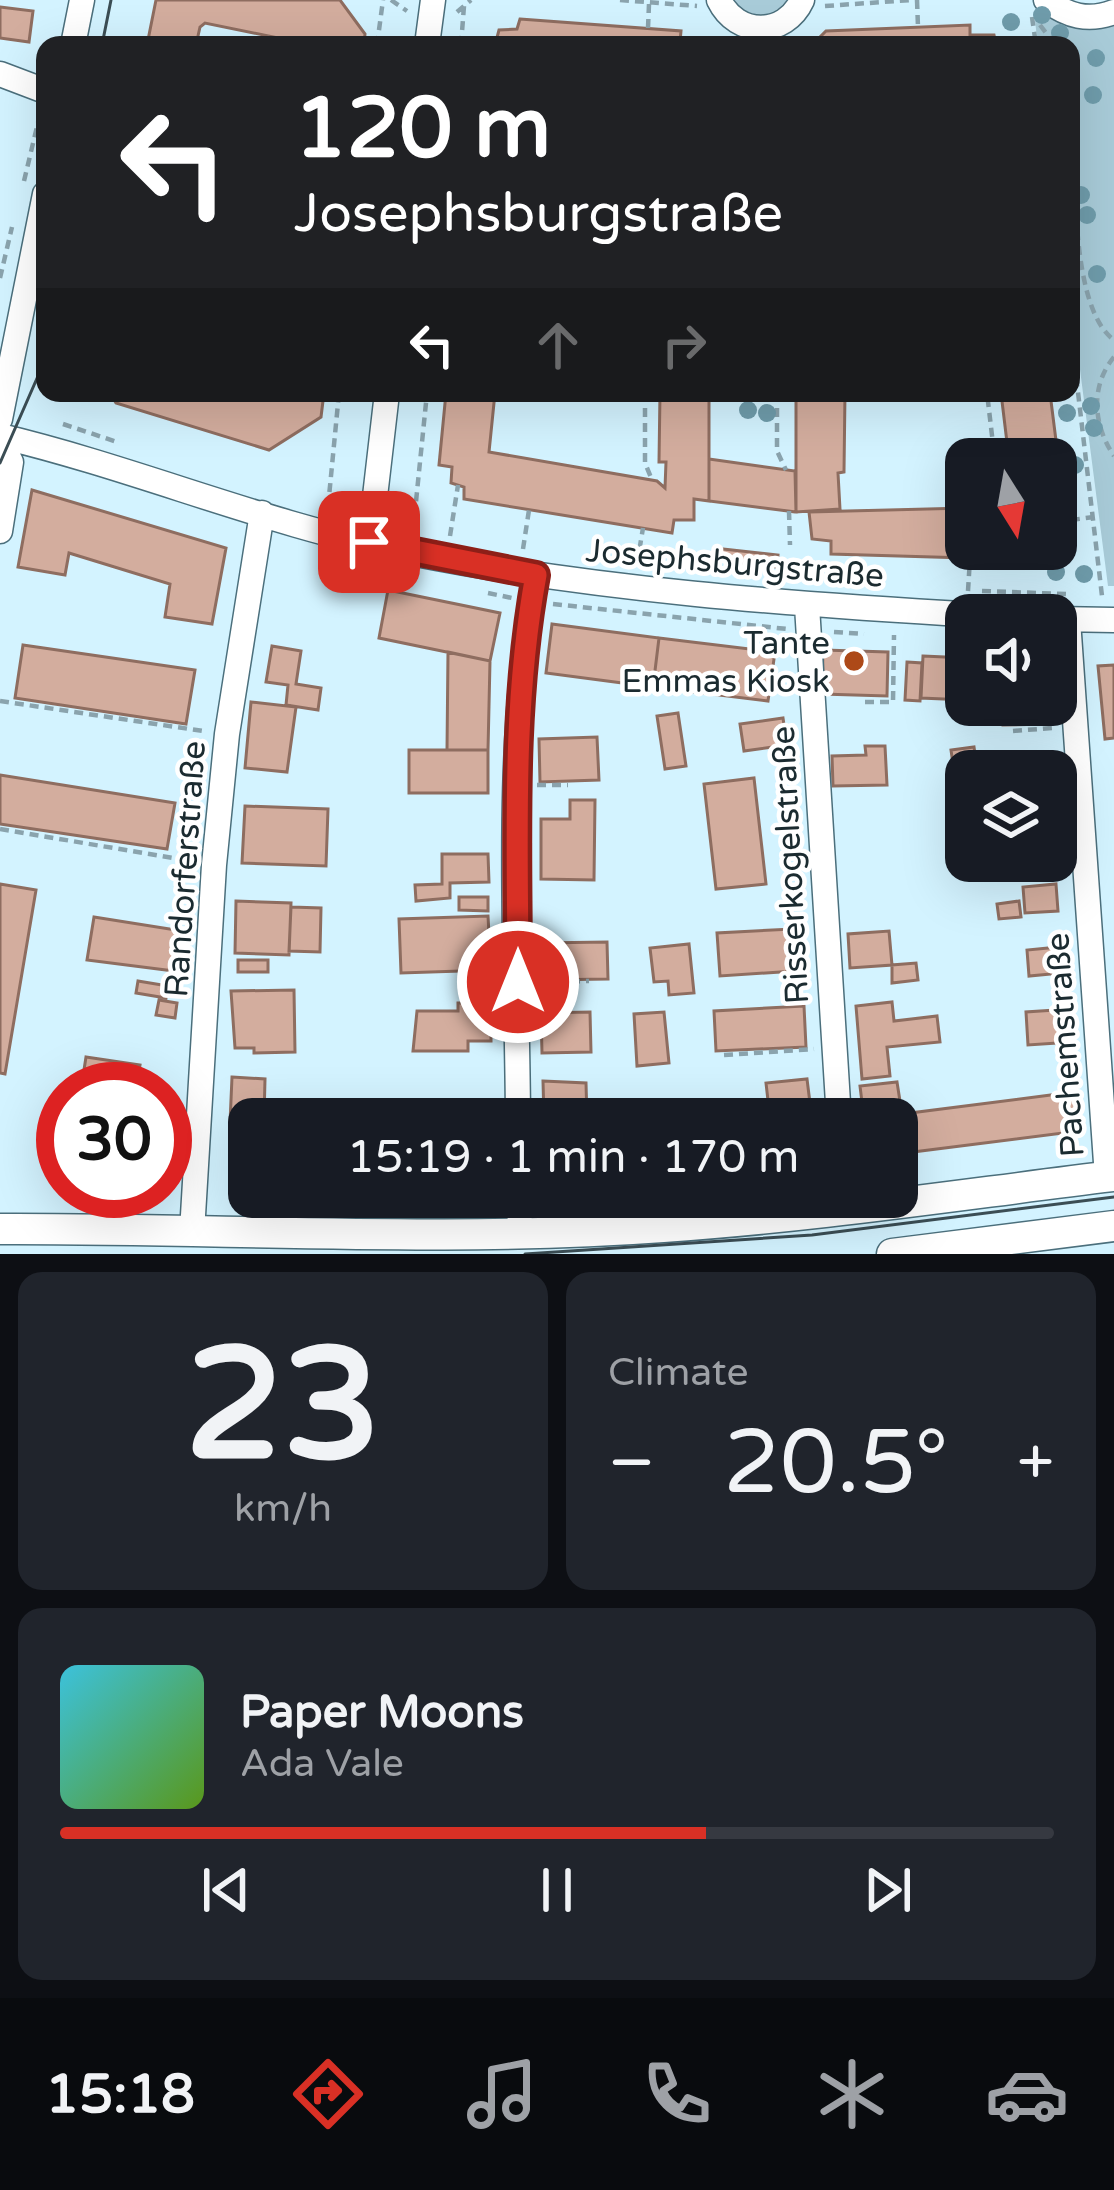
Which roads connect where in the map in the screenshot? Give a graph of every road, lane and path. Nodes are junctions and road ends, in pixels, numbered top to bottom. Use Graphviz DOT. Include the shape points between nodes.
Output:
graph roads {
  1 [pos="82,0"];
  2 [pos="383,0"];
  3 [pos="433,0"];
  4 [pos="471,0"];
  5 [pos="620,0"];
  6 [pos="914,0"];
  7 [pos="1046,0"];
  8 [pos="649,2"];
  9 [pos="707,3"];
  10 [pos="810,3"];
  11 [pos="1114,12"];
  12 [pos="918,27"];
  13 [pos="648,28"];
  14 [pos="75,36"];
  15 [pos="378,36"];
  16 [pos="429,36"];
  17 [pos="462,36"];
  18 [pos="1035,36"];
  19 [pos="1048,36"];
  20 [pos="0,74"];
  21 [pos="36,88"];
  22 [pos="36,239"];
  23 [pos="1080,243"];
  24 [pos="1080,268"];
  25 [pos="1083,268"];
  26 [pos="1114,340"];
  27 [pos="1114,357"];
  28 [pos="1080,398"];
  29 [pos="339,402"];
  30 [pos="386,402"];
  31 [pos="426,402"];
  32 [pos="645,402"];
  33 [pos="777,402"];
  34 [pos="988,402"];
  35 [pos="1082,412"];
  36 [pos="1099,415"];
  37 [pos="0,419"];
  38 [pos="63,424"];
  39 [pos="0,438"];
  40 [pos="992,438"];
  41 [pos="130,446"];
  42 [pos="1114,456"];
  43 [pos="786,470"];
  44 [pos="652,481"];
  45 [pos="458,485"];
  46 [pos="374,505"];
  47 [pos="328,507"];
  48 [pos="530,510"];
  49 [pos="789,511"];
  50 [pos="262,513"];
  51 [pos="1094,518"];
  52 [pos="1077,520"];
  53 [pos="643,528"];
  54 [pos="0,531"];
  55 [pos="790,545"];
  56 [pos="505,547"];
  57 [pos="523,550"];
  58 [pos="537,564"];
  59 [pos="637,567"];
  60 [pos="969,570"];
  61 [pos="1080,594"];
  62 [pos="1114,595"];
  63 [pos="807,606"];
  64 [pos="1107,612"];
  65 [pos="945,613"];
  66 [pos="1077,617"];
  67 [pos="894,635"];
  68 [pos="0,701"];
  69 [pos="865,702"];
  70 [pos="1075,726"];
  71 [pos="1013,730"];
  72 [pos="227,734"];
  73 [pos="516,785"];
  74 [pos="568,785"];
  75 [pos="0,829"];
  76 [pos="214,865"];
  77 [pos="589,981"];
  78 [pos="518,982"];
  79 [pos="821,1049"];
  80 [pos="724,1055"];
  81 [pos="518,1098"];
  82 [pos="838,1098"];
  83 [pos="1110,1177"];
  84 [pos="918,1196"];
  85 [pos="520,1218"];
  86 [pos="731,1218"];
  87 [pos="1114,1226"];
  88 [pos="0,1229"];
  89 [pos="192,1232"];
  90 [pos="520,1232"];
  91 [pos="983,1248"];
  92 [pos="892,1254"];
  1 -- 14 [label="street"];
  2 -- 15 [label="path"];
  3 -- 16 [label="street"];
  4 -- 17 [label="path"];
  5 -- 8 [label="path"];
  6 -- 10 [label="path"];
  6 -- 12 [label="path"];
  7 -- 11 [label="street" via="1081,18"];
  8 -- 9 [label="path"];
  8 -- 13 [label="path"];
  9 -- 10 [label="street" via="761,29"];
  18 -- 19 [label="path" via="1032,14"];
  20 -- 21 [label="street"];
  22 -- 37 [label="street"];
  23 -- 25 [label="path"];
  24 -- 25 [label="path"];
  25 -- 26 [label="path" via="1090,305"];
  27 -- 36 [label="path" via="1096,389"];
  28 -- 35 [label="path"];
  29 -- 47 [label="path"];
  30 -- 46 [label="street"];
  31 -- 45 [label="path" via="413,530 450,537"];
  32 -- 44 [label="path"];
  33 -- 43 [label="path" via="777,451"];
  34 -- 40 [label="path"];
  35 -- 36 [label="path"];
  35 -- 51 [label="path"];
  36 -- 42 [label="path"];
  38 -- 41 [label="path"];
  39 -- 50 [label="street, Josephsburgstraße"];
  39 -- 54 [label="street" via="11,462"];
  48 -- 57 [label="path"];
  49 -- 55 [label="path"];
  50 -- 58 [label="street, Josephsburgstraße" via="410,553"];
  50 -- 72 [label="street, Randorferstraße"];
  51 -- 52 [label="path"];
  51 -- 64 [label="path"];
  53 -- 59 [label="path"];
  56 -- 57 [label="path"];
  57 -- 58 [label="path"];
  58 -- 63 [label="street, Josephsburgstraße"];
  58 -- 73 [label="street"];
  60 -- 61 [label="path" via="968,591"];
  62 -- 64 [label="path"];
  63 -- 65 [label="street, Josephsburgstraße"];
  63 -- 82 [label="street, Risserkogelstraße"];
  64 -- 66 [label="street"];
  67 -- 69 [label="path" via="893,702"];
  68 -- 72 [label="path"];
  70 -- 71 [label="path"];
  70 -- 83 [label="street, Pachemstraße"];
  72 -- 76 [label="street, Randorferstraße"];
  73 -- 74 [label="path"];
  73 -- 78 [label="street"];
  75 -- 76 [label="path"];
  76 -- 89 [label="street, Randorferstraße"];
  77 -- 78 [label="path"];
  78 -- 81 [label="street"];
  79 -- 80 [label="path"];
  83 -- 84 [label="main road"];
  85 -- 90 [label="street"];
  86 -- 90 [label="main road"];
  87 -- 91 [label="main road"];
  88 -- 89 [label="main road"];
  89 -- 90 [label="main road"];
  91 -- 92 [label="main road"];
}
